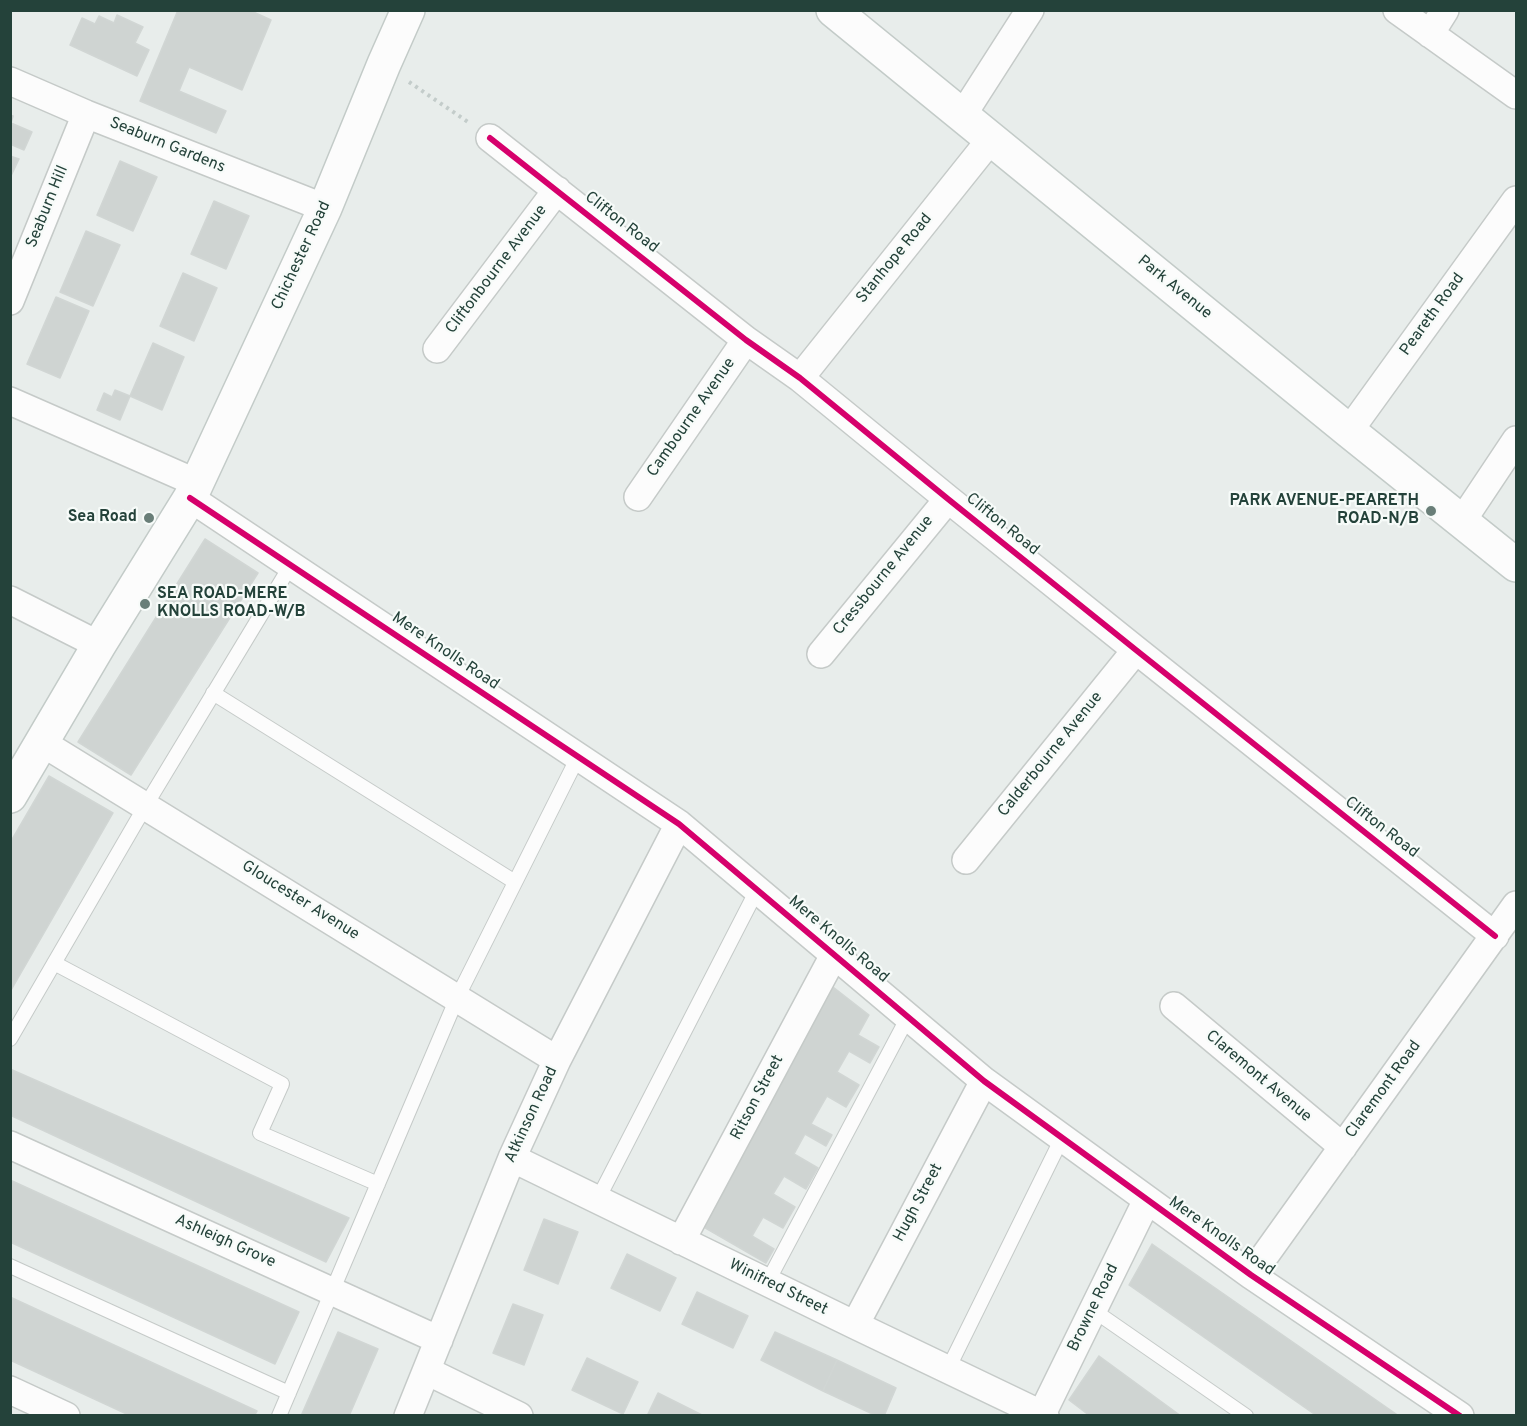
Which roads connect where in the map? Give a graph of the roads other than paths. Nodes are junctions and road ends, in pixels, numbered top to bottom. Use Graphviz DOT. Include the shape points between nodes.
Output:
graph roads {
  1 [pos="408,10"];
  2 [pos="833,10"];
  3 [pos="1030,10"];
  4 [pos="1397,10"];
  5 [pos="1445,10"];
  6 [pos="1430,34"];
  7 [pos="10,81"];
  8 [pos="1516,95"];
  9 [pos="86,114"];
  10 [pos="962,116"];
  11 [pos="490,138"];
  12 [pos="991,139"];
  13 [pos="557,190"];
  14 [pos="1516,200"];
  15 [pos="325,208"];
  16 [pos="10,301"];
  17 [pos="746,340"];
  18 [pos="437,349"];
  19 [pos="800,378"];
  20 [pos="10,401"];
  21 [pos="1349,431"];
  22 [pos="1516,440"];
  23 [pos="193,490"];
  24 [pos="638,497"];
  25 [pos="948,499"];
  26 [pos="1462,521"];
  27 [pos="291,565"];
  28 [pos="1516,565"];
  29 [pos="10,600"];
  30 [pos="99,645"];
  31 [pos="1136,650"];
  32 [pos="821,654"];
  33 [pos="213,693"];
  34 [pos="41,742"];
  35 [pos="578,757"];
  36 [pos="10,796"];
  37 [pos="146,805"];
  38 [pos="679,824"];
  39 [pos="966,860"];
  40 [pos="515,882"];
  41 [pos="757,890"];
  42 [pos="1516,904"];
  43 [pos="1494,936"];
  44 [pos="834,955"];
  45 [pos="54,963"];
  46 [pos="457,998"];
  47 [pos="1174,1006"];
  48 [pos="908,1017"];
  49 [pos="10,1039"];
  50 [pos="557,1060"];
  51 [pos="984,1082"];
  52 [pos="1062,1138"];
  53 [pos="10,1145"];
  54 [pos="1343,1148"];
  55 [pos="512,1158"];
  56 [pos="378,1184"];
  57 [pos="598,1199"];
  58 [pos="1147,1200"];
  59 [pos="681,1241"];
  60 [pos="10,1266"];
  61 [pos="1251,1275"];
  62 [pos="767,1283"];
  63 [pos="333,1291"];
  64 [pos="1093,1310"];
  65 [pos="855,1325"];
  66 [pos="439,1340"];
  67 [pos="948,1369"];
  68 [pos="427,1371"];
  69 [pos="10,1390"];
  70 [pos="289,1393"];
  71 [pos="1043,1415"];
  72 [pos="66,1416"];
  73 [pos="279,1416"];
  74 [pos="408,1416"];
  75 [pos="519,1416"];
  76 [pos="1246,1416"];
  77 [pos="1460,1416"];
  1 -- 15 [label="street, Chichester Road"];
  2 -- 10 [label="street, Park Avenue"];
  3 -- 10 [label="street"];
  4 -- 6 [label="street"];
  5 -- 6 [label="street"];
  6 -- 8 [label="street"];
  7 -- 9 [label="street, Seaburn Gardens"];
  9 -- 15 [label="street, Seaburn Gardens"];
  9 -- 16 [label="street, Seaburn Hill"];
  10 -- 12 [label="street, Park Avenue"];
  11 -- 13 [label="street, Clifton Road"];
  12 -- 19 [label="street, Stanhope Road"];
  12 -- 21 [label="street, Park Avenue"];
  13 -- 17 [label="street, Clifton Road"];
  13 -- 18 [label="street, Cliftonbourne Avenue"];
  14 -- 21 [label="street, Peareth Road"];
  15 -- 23 [label="street, Chichester Road"];
  17 -- 19 [label="street, Clifton Road"];
  17 -- 24 [label="street, Cambourne Avenue"];
  19 -- 25 [label="street, Clifton Road"];
  20 -- 23 [label="street, Mere Knolls Road"];
  21 -- 26 [label="street, Park Avenue"];
  22 -- 26 [label="street"];
  23 -- 27 [label="street, Mere Knolls Road"];
  23 -- 30 [label="street"];
  25 -- 31 [label="street, Clifton Road"];
  25 -- 32 [label="street, Cressbourne Avenue"];
  26 -- 28 [label="street, Park Avenue"];
  27 -- 33 [label="lane"];
  27 -- 35 [label="street, Mere Knolls Road"];
  29 -- 30 [label="street"];
  30 -- 34 [label="street"];
  31 -- 39 [label="street, Calderbourne Avenue"];
  31 -- 43 [label="street, Clifton Road"];
  33 -- 37 [label="lane"];
  33 -- 40 [label="lane"];
  34 -- 36 [label="street"];
  34 -- 37 [label="street, Gloucester Avenue"];
  35 -- 38 [label="street, Mere Knolls Road"];
  35 -- 40 [label="lane"];
  37 -- 45 [label="lane"];
  37 -- 46 [label="street, Gloucester Avenue"];
  38 -- 41 [label="street, Mere Knolls Road"];
  38 -- 50 [label="street, Atkinson Road"];
  40 -- 46 [label="lane"];
  41 -- 44 [label="street, Mere Knolls Road"];
  41 -- 57 [label="lane"];
  42 -- 43 [label="street, Claremont Road"];
  43 -- 54 [label="street, Claremont Road"];
  44 -- 48 [label="street, Mere Knolls Road"];
  44 -- 59 [label="street, Ritson Street"];
  45 -- 49 [label="lane"];
  45 -- 56 [label="lane" via="282,1084 260,1133"];
  46 -- 50 [label="street, Gloucester Avenue"];
  46 -- 56 [label="lane"];
  47 -- 54 [label="street, Claremont Avenue"];
  48 -- 51 [label="street, Mere Knolls Road"];
  48 -- 62 [label="lane"];
  50 -- 55 [label="street, Atkinson Road"];
  51 -- 52 [label="street, Mere Knolls Road"];
  51 -- 65 [label="street, Hugh Street"];
  52 -- 58 [label="street, Mere Knolls Road"];
  52 -- 67 [label="lane"];
  53 -- 63 [label="street, Ashleigh Grove"];
  54 -- 61 [label="street, Claremont Road"];
  55 -- 57 [label="street, Winifred Street"];
  55 -- 66 [label="street, Atkinson Road"];
  56 -- 63 [label="lane"];
  57 -- 59 [label="street, Winifred Street"];
  58 -- 61 [label="street, Mere Knolls Road"];
  58 -- 64 [label="street, Browne Road"];
  59 -- 62 [label="street, Winifred Street"];
  60 -- 70 [label="lane"];
  61 -- 77 [label="street, Mere Knolls Road"];
  62 -- 65 [label="street, Winifred Street"];
  63 -- 66 [label="street, Ashleigh Grove"];
  63 -- 70 [label="lane"];
  64 -- 71 [label="street, Browne Road"];
  64 -- 76 [label="lane"];
  65 -- 67 [label="street, Winifred Street"];
  66 -- 68 [label="street, Atkinson Road"];
  67 -- 71 [label="street, Winifred Street"];
  68 -- 74 [label="street, Atkinson Road"];
  68 -- 75 [label="street"];
  69 -- 72 [label="street"];
  70 -- 73 [label="lane"];
}
